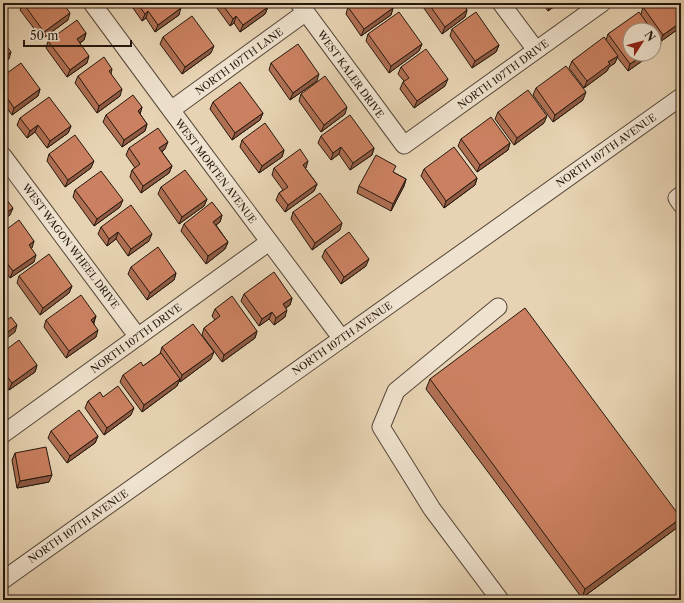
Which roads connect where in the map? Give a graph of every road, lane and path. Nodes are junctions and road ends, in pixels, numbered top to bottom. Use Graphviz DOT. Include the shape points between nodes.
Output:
graph roads {
  1 [pos="92,3"];
  2 [pos="501,3"];
  3 [pos="602,3"];
  4 [pos="303,8"];
  5 [pos="536,50"];
  6 [pos="681,97"];
  7 [pos="171,110"];
  8 [pos="404,145"];
  9 [pos="3,156"];
  10 [pos="681,195"];
  11 [pos="681,204"];
  12 [pos="269,242"];
  13 [pos="498,307"];
  14 [pos="138,337"];
  15 [pos="342,339"];
  16 [pos="3,434"];
  17 [pos="3,580"];
  18 [pos="500,600"];
  1 -- 7 [label="street, WEST MORTEN AVENUE"];
  2 -- 5 [label="street"];
  3 -- 5 [label="street, NORTH 107TH DRIVE"];
  4 -- 7 [label="street, NORTH 107TH LANE"];
  4 -- 8 [label="street, WEST KALER DRIVE"];
  5 -- 8 [label="street, NORTH 107TH DRIVE"];
  6 -- 15 [label="street, NORTH 107TH AVENUE"];
  7 -- 12 [label="street, WEST MORTEN AVENUE"];
  9 -- 14 [label="street, WEST WAGON WHEEL DRIVE"];
  10 -- 11 [label="street" via="677,198"];
  12 -- 14 [label="street, NORTH 107TH DRIVE"];
  12 -- 15 [label="street, WEST MORTEN AVENUE"];
  13 -- 18 [label="street" via="396,391 381,427 432,509"];
  14 -- 16 [label="street, NORTH 107TH DRIVE"];
  15 -- 17 [label="street, NORTH 107TH AVENUE"];
}
